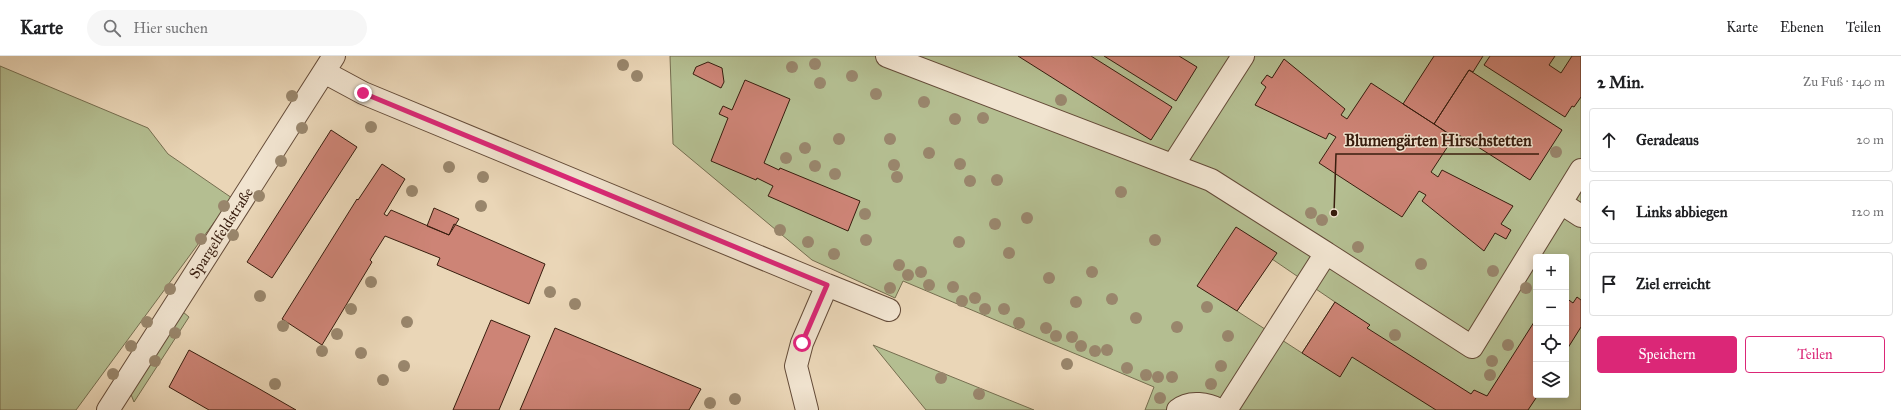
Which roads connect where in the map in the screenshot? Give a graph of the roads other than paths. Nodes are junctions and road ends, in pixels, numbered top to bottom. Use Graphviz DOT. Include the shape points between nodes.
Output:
graph roads {
  1 [pos="887,56"];
  2 [pos="1243,56"];
  3 [pos="329,64"];
  4 [pos="1173,165"];
  5 [pos="1581,170"];
  6 [pos="1561,203"];
  7 [pos="1581,216"];
  8 [pos="1326,253"];
  9 [pos="827,285"];
  10 [pos="889,310"];
  11 [pos="108,410"];
  12 [pos="807,410"];
  13 [pos="1178,410"];
  14 [pos="1220,410"];
  15 [pos="1226,410"];
  1 -- 4 [label="street"];
  2 -- 4 [label="street"];
  3 -- 9 [label="street" via="363,93"];
  3 -- 11 [label="street, Spargelfeldstraße"];
  4 -- 8 [label="street" via="1212,180"];
  5 -- 6 [label="street"];
  6 -- 7 [label="street"];
  6 -- 8 [label="street" via="1472,347"];
  8 -- 15 [label="street"];
  9 -- 10 [label="street"];
  9 -- 12 [label="street" via="802,343 796,366"];
  13 -- 14 [label="street" via="1196,404 1211,405"];
}
